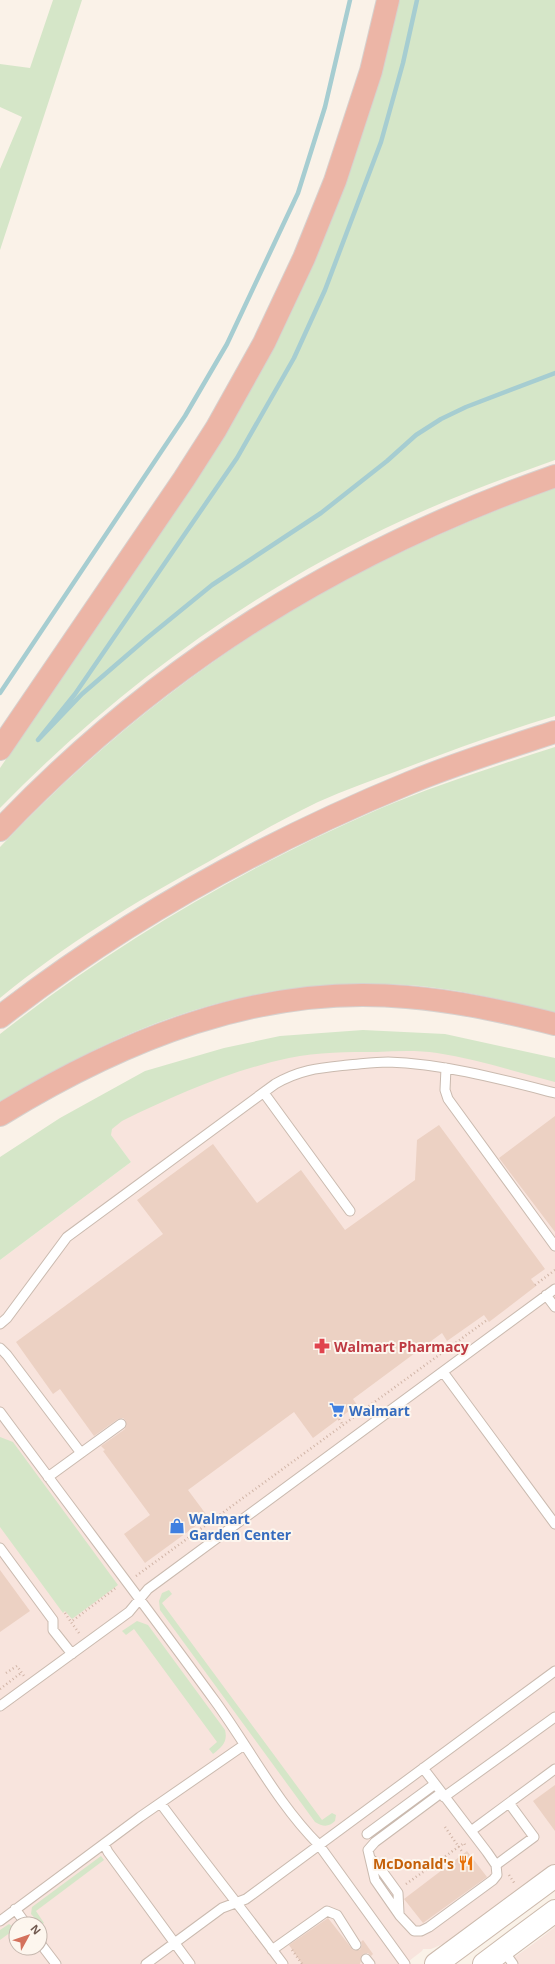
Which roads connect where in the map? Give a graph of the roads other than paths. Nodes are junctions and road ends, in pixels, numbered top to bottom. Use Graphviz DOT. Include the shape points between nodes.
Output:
graph roads {
  1 [pos="388,0"];
  2 [pos="555,476"];
  3 [pos="555,732"];
  4 [pos="0,749"];
  5 [pos="0,830"];
  6 [pos="0,1016"];
  7 [pos="555,1024"];
  8 [pos="446,1068"];
  9 [pos="264,1093"];
  10 [pos="555,1093"];
  11 [pos="0,1115"];
  12 [pos="350,1211"];
  13 [pos="555,1246"];
  14 [pos="555,1289"];
  15 [pos="546,1295"];
  16 [pos="555,1307"];
  17 [pos="0,1324"];
  18 [pos="0,1348"];
  19 [pos="443,1372"];
  20 [pos="1,1414"];
  21 [pos="121,1424"];
  22 [pos="81,1454"];
  23 [pos="48,1477"];
  24 [pos="555,1524"];
  25 [pos="0,1548"];
  26 [pos="140,1598"];
  27 [pos="72,1654"];
  28 [pos="555,1671"];
  29 [pos="0,1706"];
  30 [pos="555,1717"];
  31 [pos="244,1745"];
  32 [pos="423,1768"];
  33 [pos="555,1769"];
  34 [pos="434,1784"];
  35 [pos="443,1795"];
  36 [pos="508,1803"];
  37 [pos="161,1804"];
  38 [pos="471,1831"];
  39 [pos="367,1834"];
  40 [pos="104,1844"];
  41 [pos="319,1846"];
  42 [pos="496,1865"];
  43 [pos="555,1876"];
  44 [pos="236,1903"];
  45 [pos="15,1909"];
  46 [pos="555,1911"];
  47 [pos="20,1916"];
  48 [pos="0,1921"];
  49 [pos="175,1943"];
  50 [pos="356,1945"];
  51 [pos="272,1950"];
  52 [pos="48,1954"];
  53 [pos="508,1957"];
  54 [pos="56,1964"];
  55 [pos="146,1964"];
  56 [pos="190,1964"];
  57 [pos="283,1964"];
  58 [pos="405,1964"];
  59 [pos="436,1964"];
  60 [pos="484,1964"];
  1 -- 4 [label="highway" via="371,71 335,181 304,258 260,349 216,429 184,479"];
  2 -- 5 [label="highway" via="393,542 328,576 257,618 179,670 129,709 58,771"];
  3 -- 6 [label="highway" via="410,782 281,840 135,922"];
  7 -- 11 [label="highway" via="471,1005 406,996 344,995 275,1003 195,1021 140,1041 79,1070"];
  8 -- 9 [label="lane" via="386,1062 317,1068 290,1075"];
  8 -- 10 [label="lane"];
  8 -- 13 [label="lane" via="445,1090 448,1098"];
  9 -- 12 [label="lane"];
  9 -- 17 [label="lane" via="67,1237"];
  14 -- 15 [label="lane"];
  15 -- 16 [label="lane"];
  15 -- 19 [label="lane"];
  18 -- 22 [label="lane"];
  19 -- 24 [label="lane"];
  19 -- 26 [label="lane" via="148,1589"];
  20 -- 23 [label="lane"];
  21 -- 22 [label="lane"];
  22 -- 23 [label="lane"];
  23 -- 26 [label="lane"];
  25 -- 27 [label="lane" via="53,1620 53,1630"];
  26 -- 27 [label="lane" via="129,1612"];
  26 -- 31 [label="lane" via="234,1727"];
  27 -- 29 [label="lane"];
  28 -- 32 [label="lane"];
  30 -- 35 [label="lane"];
  31 -- 37 [label="lane"];
  31 -- 41 [label="lane"];
  32 -- 34 [label="lane"];
  32 -- 41 [label="lane"];
  33 -- 36 [label="lane"];
  34 -- 35 [label="lane"];
  34 -- 39 [label="lane"];
  35 -- 38 [label="lane"];
  35 -- 42 [label="lane" via="369,1847 375,1880 400,1916 414,1931 425,1930 493,1880 497,1875"];
  36 -- 38 [label="lane"];
  36 -- 42 [label="lane" via="534,1837"];
  37 -- 40 [label="lane"];
  37 -- 44 [label="lane"];
  38 -- 42 [label="lane"];
  40 -- 45 [label="lane"];
  40 -- 49 [label="lane"];
  41 -- 44 [label="lane" via="246,1899"];
  41 -- 58 [label="lane"];
  43 -- 59 [label="main road"];
  44 -- 49 [label="lane" via="222,1908"];
  44 -- 51 [label="lane"];
  45 -- 47 [label="lane"];
  45 -- 48 [label="lane"];
  46 -- 53 [label="main road"];
  49 -- 55 [label="lane"];
  49 -- 56 [label="lane"];
  50 -- 51 [label="lane" via="337,1914 327,1911"];
  51 -- 57 [label="lane"];
  52 -- 54 [label="lane"];
  53 -- 60 [label="main road"];
}
